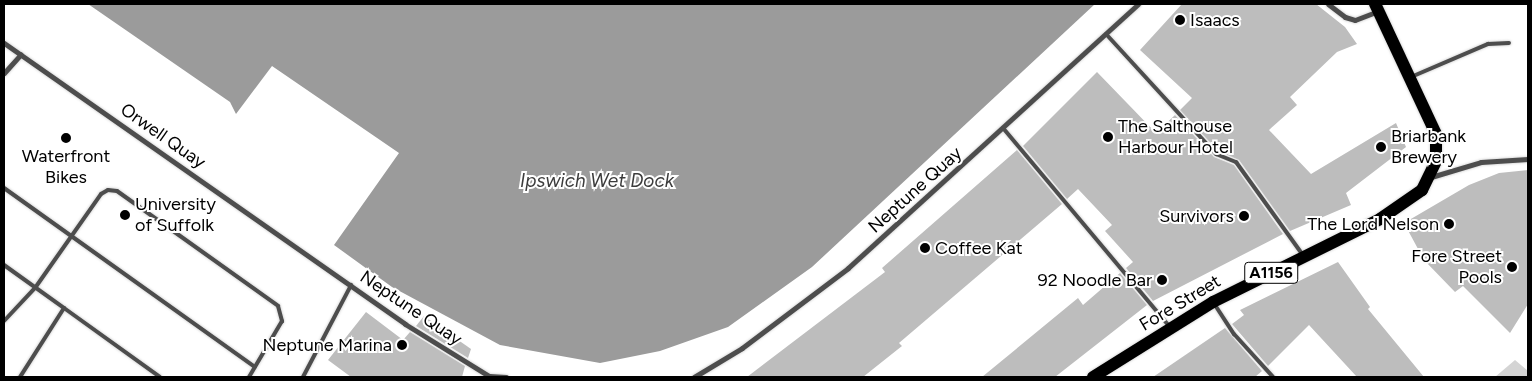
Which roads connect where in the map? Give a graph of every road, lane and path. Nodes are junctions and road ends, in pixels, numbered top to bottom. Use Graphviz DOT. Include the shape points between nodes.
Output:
graph roads {
  1 [pos="1138,4"];
  2 [pos="1328,4"];
  3 [pos="1376,8"];
  4 [pos="1106,34"];
  5 [pos="4,43"];
  6 [pos="1510,43"];
  7 [pos="21,54"];
  8 [pos="4,73"];
  9 [pos="1411,77"];
  10 [pos="1004,128"];
  11 [pos="1528,159"];
  12 [pos="1431,177"];
  13 [pos="4,188"];
  14 [pos="71,236"];
  15 [pos="306,252"];
  16 [pos="1304,256"];
  17 [pos="4,265"];
  18 [pos="351,285"];
  19 [pos="34,288"];
  20 [pos="1213,302"];
  21 [pos="64,308"];
  22 [pos="4,322"];
  23 [pos="1170,327"];
  24 [pos="255,367"];
  25 [pos="1106,374"];
  26 [pos="23,376"];
  27 [pos="489,376"];
  28 [pos="160,377"];
  29 [pos="249,377"];
  30 [pos="303,377"];
  31 [pos="506,377"];
  32 [pos="694,377"];
  33 [pos="1093,377"];
  34 [pos="1273,377"];
  1 -- 4 [label="street, Neptune Quay"];
  2 -- 3 [label="street" via="1355,20"];
  3 -- 9 [label="main road"];
  4 -- 10 [label="street, Neptune Quay"];
  4 -- 16 [label="lane" via="1216,154 1236,162"];
  5 -- 7 [label="street, Orwell Quay"];
  6 -- 9 [label="lane" via="1488,44"];
  7 -- 8 [label="street"];
  7 -- 15 [label="street, Orwell Quay"];
  9 -- 12 [label="main road" via="1436,134"];
  10 -- 23 [label="lane"];
  10 -- 32 [label="street, Neptune Quay" via="848,268 742,348"];
  11 -- 12 [label="street" via="1481,162"];
  12 -- 16 [label="main road, Fore Street / A1156" via="1412,200"];
  13 -- 14 [label="lane"];
  14 -- 19 [label="lane"];
  14 -- 24 [label="lane"];
  14 -- 24 [label="lane" via="101,194 108,190 117,191 272,300 282,313 282,321"];
  15 -- 18 [label="street, Neptune Quay"];
  16 -- 20 [label="main road, Fore Street / A1156"];
  17 -- 19 [label="lane"];
  18 -- 27 [label="street, Neptune Quay" via="405,324"];
  18 -- 30 [label="lane"];
  19 -- 21 [label="lane"];
  19 -- 22 [label="lane"];
  20 -- 23 [label="main road, Fore Street / A1156"];
  20 -- 34 [label="lane" via="1234,334"];
  21 -- 26 [label="lane"];
  21 -- 28 [label="lane"];
  23 -- 25 [label="main road, Fore Street / A1156"];
  24 -- 29 [label="lane"];
  25 -- 33 [label="main road, Fore Street / A1156"];
  27 -- 31 [label="street, Neptune Quay"];
}
